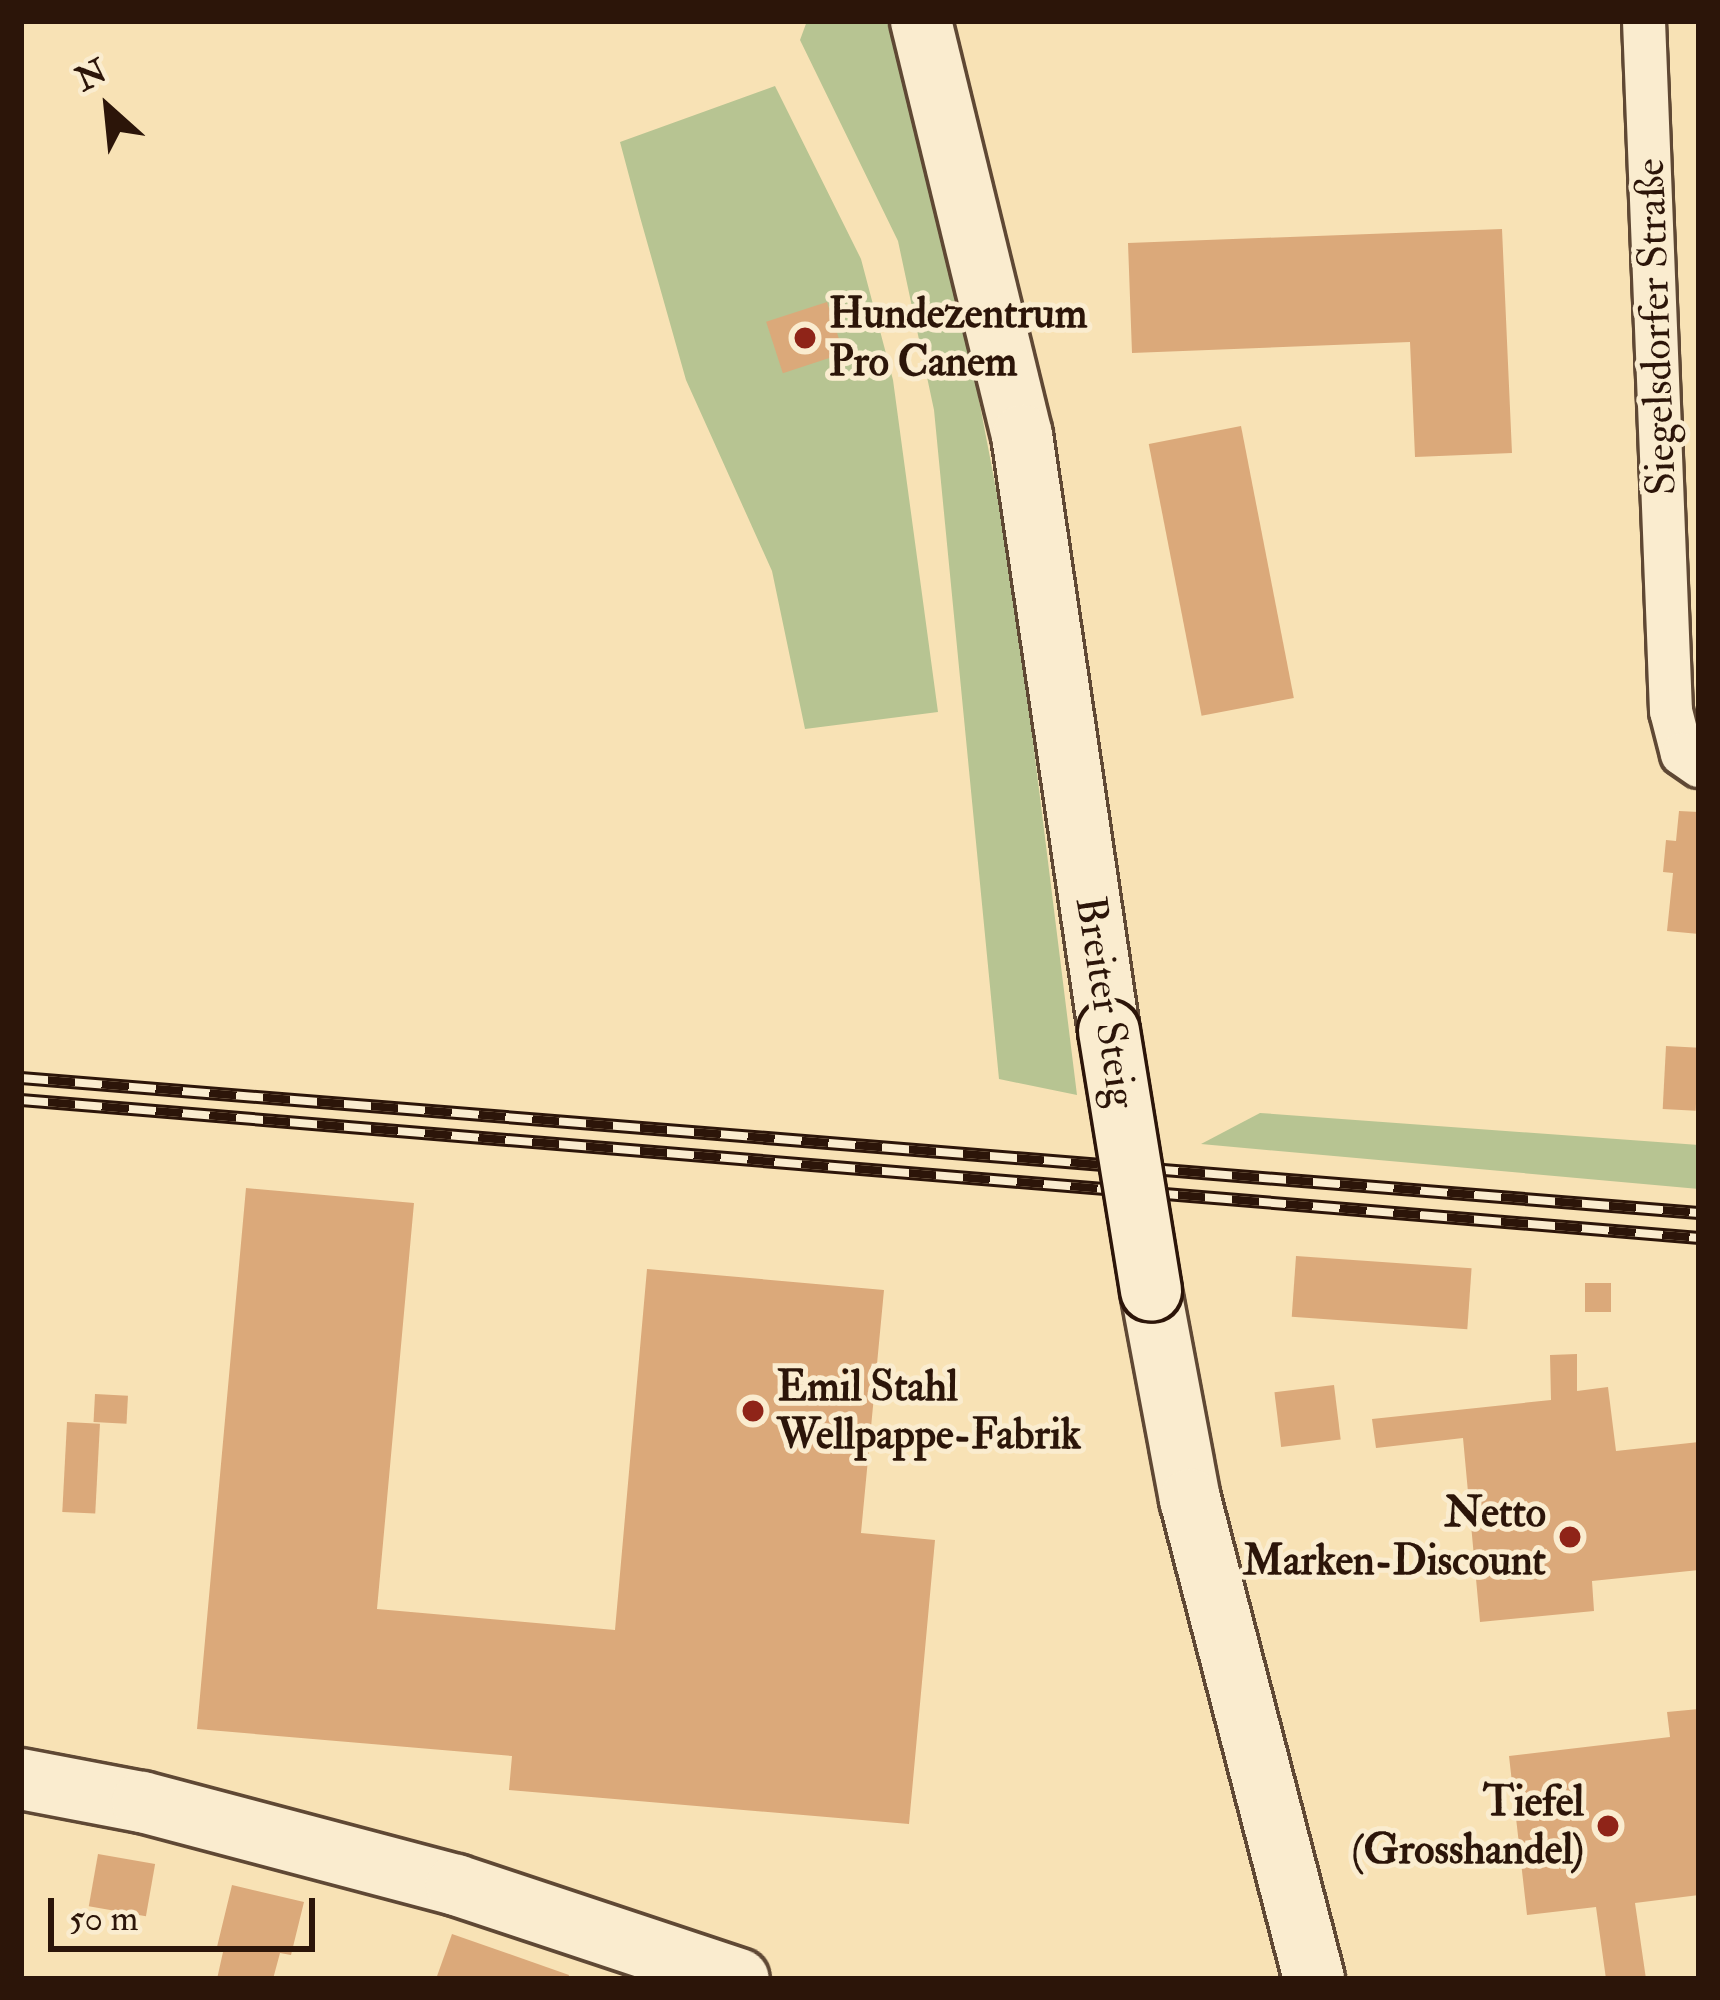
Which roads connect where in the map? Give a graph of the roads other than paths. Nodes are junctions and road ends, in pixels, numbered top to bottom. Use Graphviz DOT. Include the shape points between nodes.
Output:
graph roads {
  1 [pos="921,21"];
  2 [pos="1644,21"];
  3 [pos="1699,766"];
  4 [pos="21,1779"];
  5 [pos="1315,1971"];
  6 [pos="739,1979"];
  1 -- 5 [label="street, Breiter Steig, bridge" via="1022,435 1109,1030 1190,1499"];
  2 -- 3 [label="street, Siegelsdorfer Straße" via="1671,711 1682,754"];
  4 -- 6 [label="street" via="142,1802 456,1885"];
}
